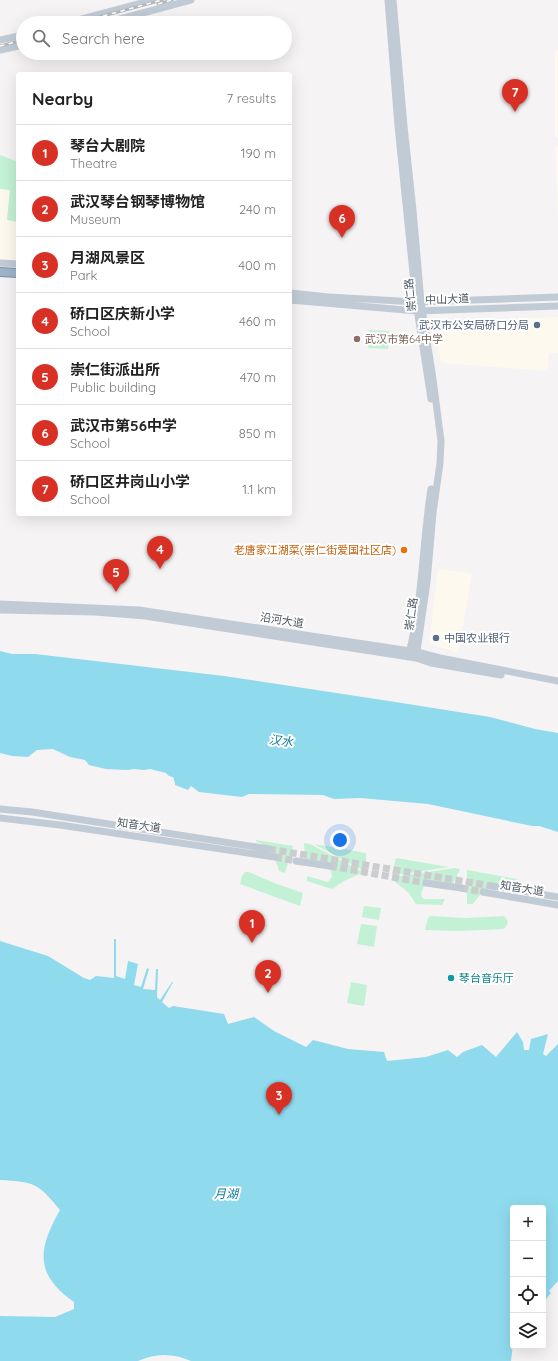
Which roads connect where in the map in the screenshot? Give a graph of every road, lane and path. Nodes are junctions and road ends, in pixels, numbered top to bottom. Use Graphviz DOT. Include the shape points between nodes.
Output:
graph roads {
  1 [pos="154,0"];
  2 [pos="191,0"];
  3 [pos="388,0"];
  4 [pos="393,0"];
  5 [pos="93,16"];
  6 [pos="131,16"];
  7 [pos="16,37"];
  8 [pos="0,40"];
  9 [pos="16,47"];
  10 [pos="0,50"];
  11 [pos="0,263"];
  12 [pos="16,264"];
  13 [pos="0,272"];
  14 [pos="16,273"];
  15 [pos="0,276"];
  16 [pos="16,276"];
  17 [pos="292,293"];
  18 [pos="558,297"];
  19 [pos="292,300"];
  20 [pos="419,302"];
  21 [pos="558,306"];
  22 [pos="420,311"];
  23 [pos="0,604"];
  24 [pos="0,610"];
  25 [pos="417,633"];
  26 [pos="398,650"];
  27 [pos="413,655"];
  28 [pos="428,656"];
  29 [pos="558,681"];
  30 [pos="558,686"];
  31 [pos="0,809"];
  32 [pos="0,818"];
  33 [pos="269,849"];
  34 [pos="275,857"];
  35 [pos="296,861"];
  36 [pos="330,866"];
  37 [pos="426,883"];
  38 [pos="492,886"];
  39 [pos="461,888"];
  40 [pos="483,892"];
  41 [pos="558,897"];
  42 [pos="558,905"];
  1 -- 5 [label="main road"];
  2 -- 6 [label="main road"];
  3 -- 20 [label="main road, 崇仁路" via="398,126"];
  4 -- 20 [label="main road, 崇仁路"];
  7 -- 8 [label="main road"];
  9 -- 10 [label="main road"];
  11 -- 12 [label="main road"];
  13 -- 14 [label="highway"];
  15 -- 16 [label="main road"];
  17 -- 20 [label="main road, 中山大道"];
  18 -- 20 [label="main road, 中山大道"];
  19 -- 22 [label="main road, 中山大道"];
  20 -- 22 [label="main road, 崇仁路"];
  21 -- 22 [label="main road, 中山大道"];
  22 -- 25 [label="main road, 崇仁路" via="437,441"];
  23 -- 26 [label="main road, 沿河大道" via="139,610"];
  24 -- 27 [label="main road, 沿河大道" via="145,616"];
  25 -- 26 [label="main road"];
  25 -- 27 [label="main road, 崇仁路"];
  25 -- 28 [label="main road" via="420,645"];
  26 -- 27 [label="main road, 沿河大道"];
  27 -- 28 [label="main road, 沿河大道"];
  27 -- 30 [label="main road, 沿河大道" via="431,663"];
  28 -- 29 [label="main road, 沿河大道"];
  31 -- 33 [label="main road, 知音大道"];
  32 -- 34 [label="main road, 知音大道"];
  35 -- 36 [label="main road"];
  37 -- 39 [label="main road"];
  38 -- 41 [label="main road, 知音大道"];
  40 -- 42 [label="main road, 知音大道"];
}
